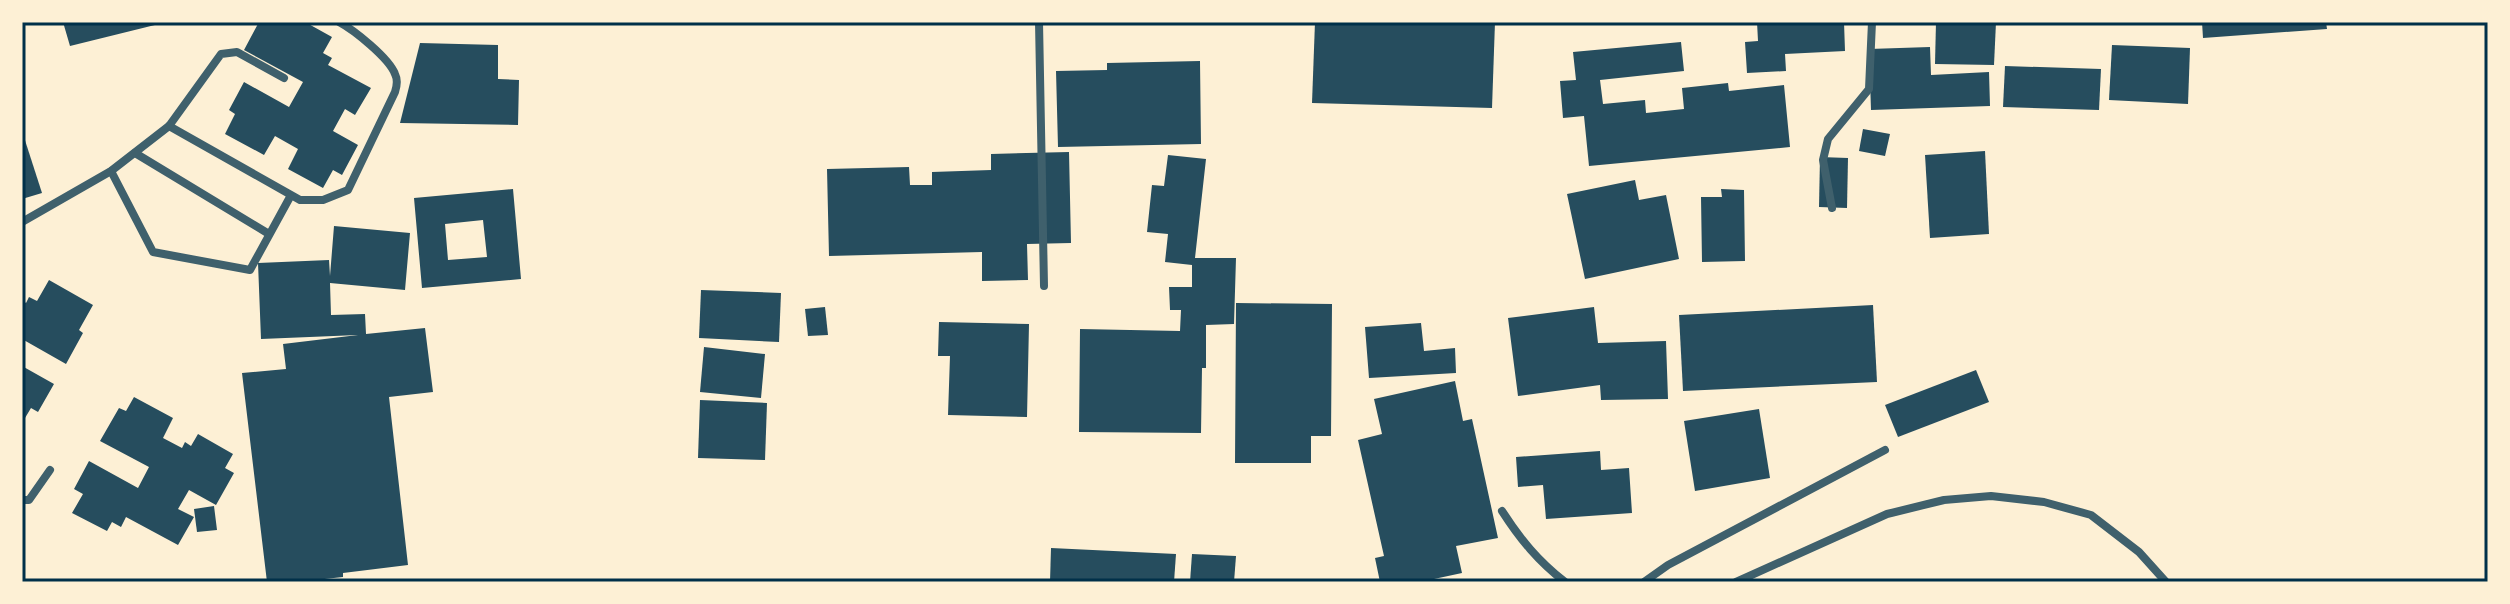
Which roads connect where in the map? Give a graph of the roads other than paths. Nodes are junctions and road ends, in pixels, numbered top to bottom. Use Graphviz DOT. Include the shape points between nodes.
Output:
graph roads {
  1 [pos="339,22"];
  2 [pos="1039,22"];
  3 [pos="1872,22"];
  4 [pos="284,78"];
  5 [pos="169,126"];
  6 [pos="135,153"];
  7 [pos="111,171"];
  8 [pos="290,197"];
  9 [pos="1832,208"];
  10 [pos="22,222"];
  11 [pos="269,234"];
  12 [pos="1044,286"];
  13 [pos="1885,450"];
  14 [pos="50,470"];
  15 [pos="22,500"];
  16 [pos="1502,511"];
  17 [pos="1565,582"];
  18 [pos="1644,582"];
  19 [pos="1736,582"];
  20 [pos="2166,582"];
  1 -- 8 [label="street" via="392,68 395,92 348,190 323,200"];
  2 -- 12 [label="street"];
  3 -- 9 [label="street" via="1869,89 1828,139 1823,160"];
  4 -- 5 [label="street" via="237,52 221,54"];
  5 -- 6 [label="street"];
  5 -- 8 [label="street"];
  6 -- 7 [label="street"];
  6 -- 11 [label="street"];
  7 -- 10 [label="street"];
  7 -- 11 [label="street" via="153,252 250,270"];
  8 -- 11 [label="street"];
  13 -- 18 [label="street"];
  14 -- 15 [label="street" via="29,500"];
  16 -- 17 [label="street" via="1520,540"];
  19 -- 20 [label="street" via="1887,514 1944,500 1991,496 2091,515 2139,552"];
}
